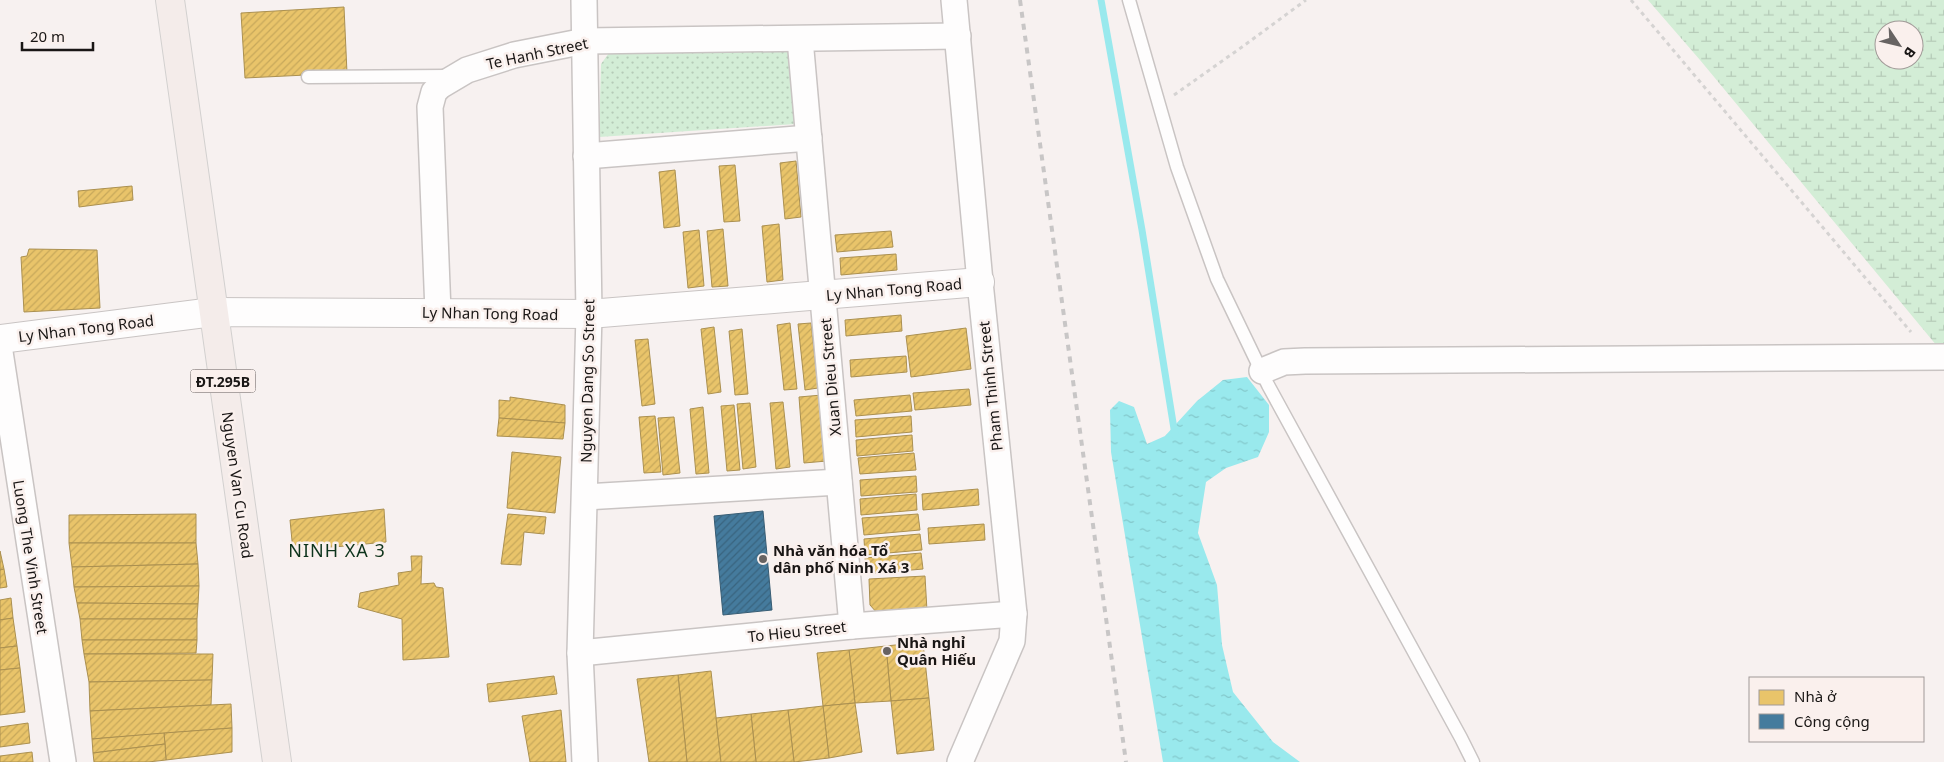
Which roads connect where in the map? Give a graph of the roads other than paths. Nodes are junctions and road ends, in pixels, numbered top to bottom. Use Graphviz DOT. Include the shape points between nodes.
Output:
graph roads {
  1 [pos="170,0"];
  2 [pos="584,0"];
  3 [pos="954,0"];
  4 [pos="1129,0"];
  5 [pos="958,36"];
  6 [pos="800,38"];
  7 [pos="585,41"];
  8 [pos="455,76"];
  9 [pos="308,77"];
  10 [pos="809,138"];
  11 [pos="586,156"];
  12 [pos="980,282"];
  13 [pos="823,295"];
  14 [pos="213,312"];
  15 [pos="438,312"];
  16 [pos="589,314"];
  17 [pos="0,339"];
  18 [pos="0,352"];
  19 [pos="1938,357"];
  20 [pos="1262,371"];
  21 [pos="839,482"];
  22 [pos="585,497"];
  23 [pos="1014,614"];
  24 [pos="852,626"];
  25 [pos="580,653"];
  26 [pos="63,762"];
  27 [pos="277,762"];
  28 [pos="584,762"];
  29 [pos="960,762"];
  30 [pos="1472,762"];
  1 -- 14 [label="main road, Nguyen Van Cu Road / ĐT.295B"];
  2 -- 7 [label="street, Nguyen Dang So Street"];
  3 -- 5 [label="street, Pham Thinh Street"];
  4 -- 20 [label="lane" via="1176,167 1217,279"];
  5 -- 6 [label="street, Te Hanh Street"];
  5 -- 12 [label="street, Pham Thinh Street"];
  6 -- 7 [label="street, Te Hanh Street"];
  6 -- 10 [label="street, Xuan Dieu Street"];
  7 -- 8 [label="street, Te Hanh Street" via="514,55"];
  7 -- 11 [label="street, Nguyen Dang So Street"];
  8 -- 9 [label="lane"];
  8 -- 15 [label="street, Te Hanh Street" via="434,92 430,107"];
  10 -- 11 [label="street"];
  10 -- 13 [label="street, Xuan Dieu Street"];
  11 -- 16 [label="street, Nguyen Dang So Street"];
  12 -- 13 [label="street, Ly Nhan Tong Road"];
  12 -- 23 [label="street, Pham Thinh Street"];
  13 -- 16 [label="street, Ly Nhan Tong Road"];
  13 -- 21 [label="street, Xuan Dieu Street"];
  14 -- 15 [label="street, Ly Nhan Tong Road"];
  14 -- 17 [label="street, Ly Nhan Tong Road"];
  14 -- 27 [label="main road, Nguyen Van Cu Road / ĐT.295B"];
  15 -- 16 [label="street, Ly Nhan Tong Road"];
  16 -- 22 [label="street, Nguyen Dang So Street"];
  18 -- 26 [label="street, Luong The Vinh Street"];
  19 -- 20 [label="street" via="1305,361 1284,362"];
  20 -- 30 [label="lane"];
  21 -- 22 [label="street"];
  21 -- 24 [label="street, Xuan Dieu Street"];
  22 -- 25 [label="street, Nguyen Dang So Street"];
  23 -- 24 [label="street, To Hieu Street"];
  23 -- 29 [label="street, Pham Thinh Street" via="1012,641"];
  24 -- 25 [label="street, To Hieu Street"];
  25 -- 28 [label="street, Nguyen Dang So Street"];
}
